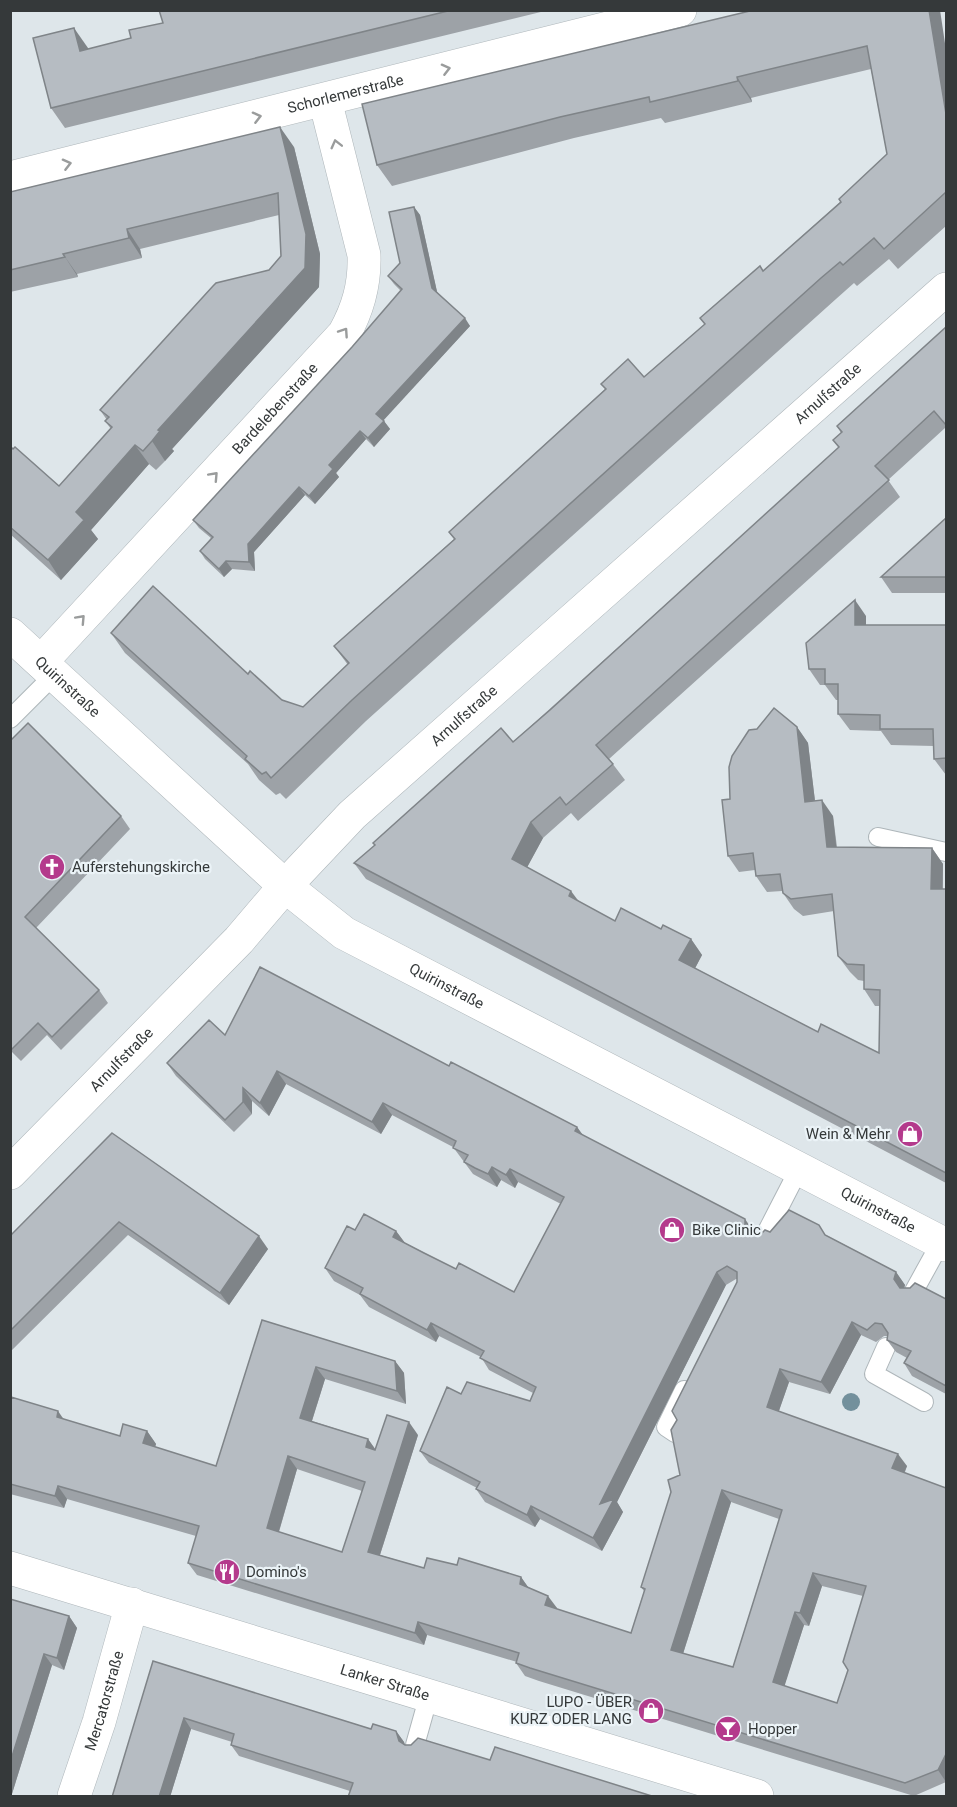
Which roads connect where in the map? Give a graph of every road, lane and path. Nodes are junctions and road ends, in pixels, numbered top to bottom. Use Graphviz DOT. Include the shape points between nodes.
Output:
graph roads {
  1 [pos="680,10"];
  2 [pos="325,100"];
  3 [pos="10,178"];
  4 [pos="946,290"];
  5 [pos="10,634"];
  6 [pos="48,668"];
  7 [pos="10,719"];
  8 [pos="878,837"];
  9 [pos="946,852"];
  10 [pos="285,886"];
  11 [pos="799,1169"];
  12 [pos="10,1173"];
  13 [pos="764,1237"];
  14 [pos="944,1244"];
  15 [pos="914,1291"];
  16 [pos="886,1347"];
  17 [pos="693,1374"];
  18 [pos="924,1402"];
  19 [pos="675,1433"];
  20 [pos="10,1568"];
  21 [pos="132,1604"];
  22 [pos="429,1695"];
  23 [pos="415,1745"];
  24 [pos="74,1797"];
  25 [pos="757,1797"];
  2 -- 1 [label="street, Schorlemerstraße, one-way"];
  3 -- 2 [label="street, Schorlemerstraße, one-way"];
  6 -- 2 [label="street, Bardelebenstraße, one-way" via="336,343 357,311 364,255"];
  4 -- 10 [label="street, Arnulfstraße" via="352,815"];
  5 -- 6 [label="street, Quirinstraße"];
  6 -- 7 [label="lane"];
  6 -- 10 [label="street, Quirinstraße"];
  8 -- 9 [label="lane"];
  10 -- 11 [label="street, Quirinstraße" via="344,933"];
  10 -- 12 [label="street, Arnulfstraße" via="239,940"];
  11 -- 13 [label="lane"];
  11 -- 14 [label="street, Quirinstraße"];
  14 -- 15 [label="lane"];
  16 -- 18 [label="lane" via="874,1374"];
  17 -- 19 [label="lane" via="666,1427"];
  20 -- 21 [label="street, Lanker Straße"];
  21 -- 22 [label="street, Lanker Straße"];
  21 -- 24 [label="street, Mercatorstraße"];
  22 -- 23 [label="lane"];
  22 -- 25 [label="street, Lanker Straße"];
}
